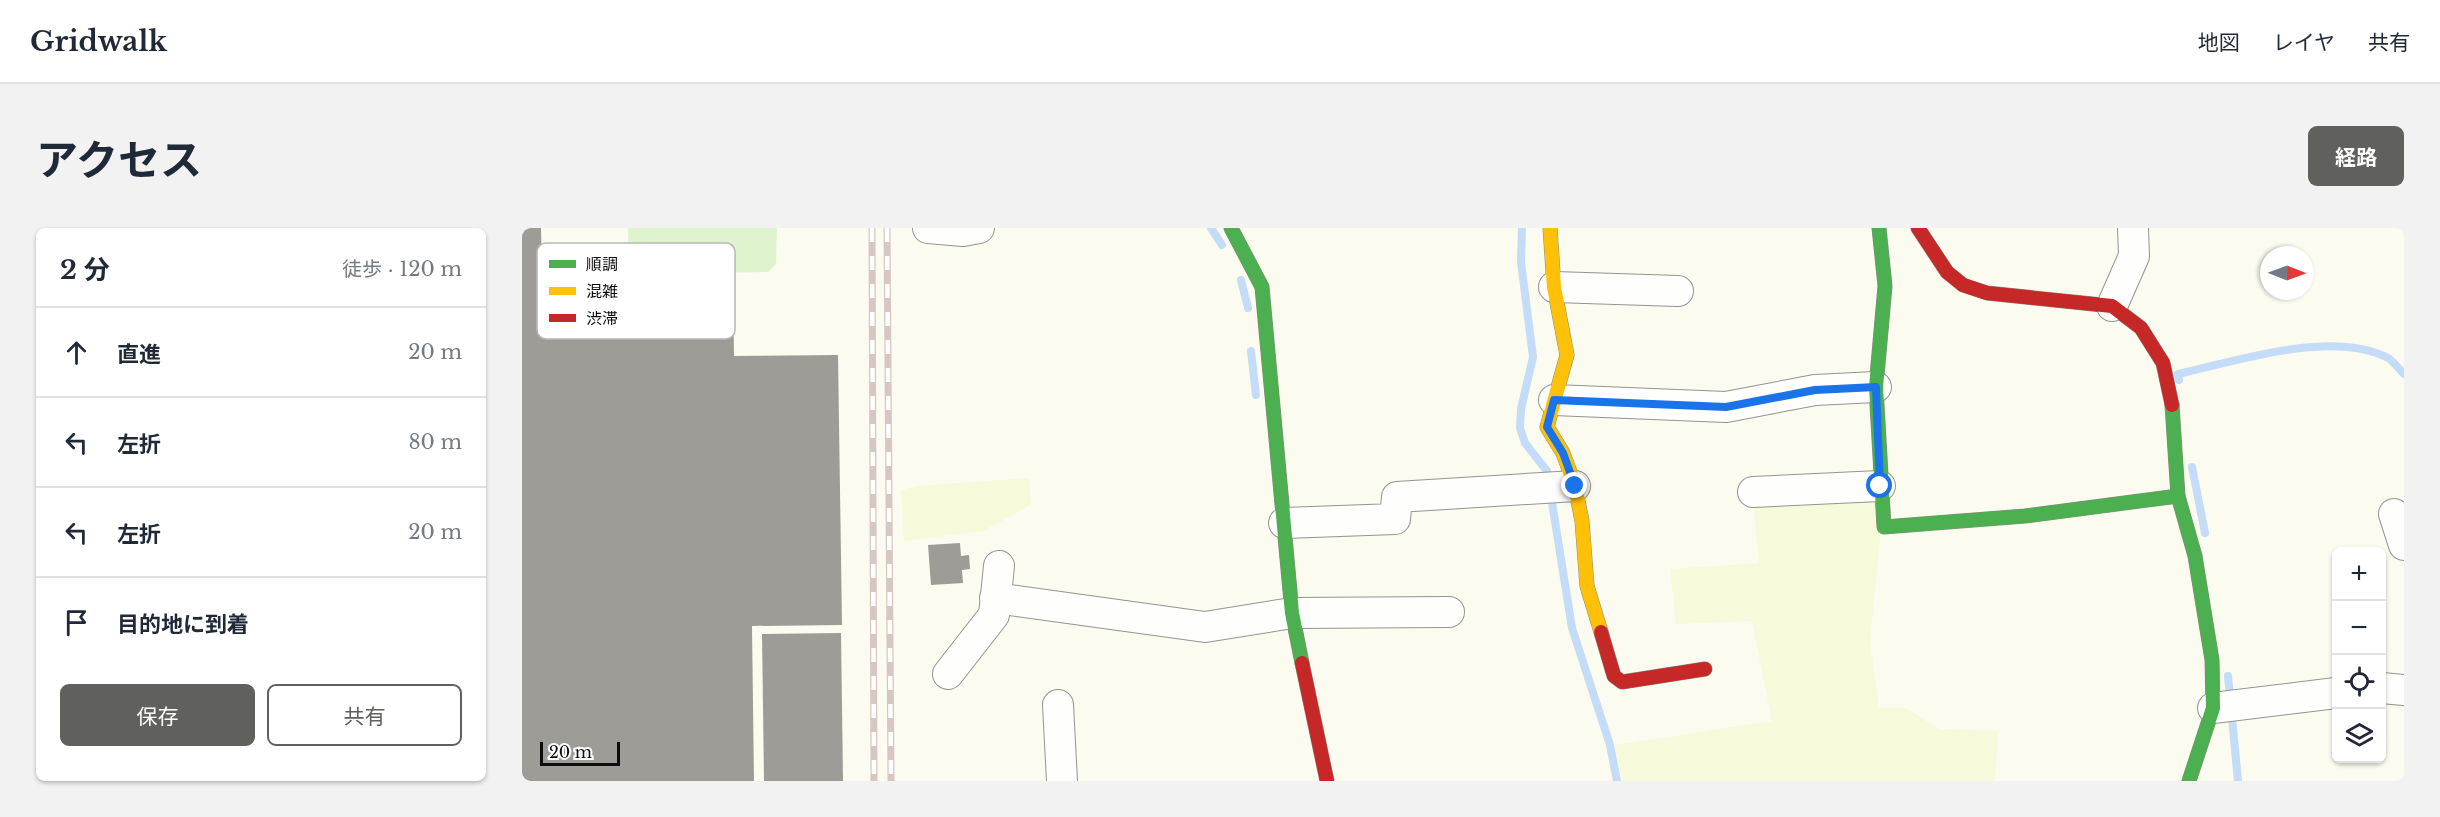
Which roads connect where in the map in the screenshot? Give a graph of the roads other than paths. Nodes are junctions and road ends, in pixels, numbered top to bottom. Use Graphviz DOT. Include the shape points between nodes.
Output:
graph roads {
  1 [pos="928,228"];
  2 [pos="979,228"];
  3 [pos="1231,228"];
  4 [pos="1550,228"];
  5 [pos="1879,228"];
  6 [pos="1918,228"];
  7 [pos="2133,228"];
  8 [pos="1554,287"];
  9 [pos="1678,291"];
  10 [pos="2112,306"];
  11 [pos="1876,387"];
  12 [pos="1554,400"];
  13 [pos="1575,486"];
  14 [pos="1880,486"];
  15 [pos="1754,492"];
  16 [pos="2178,496"];
  17 [pos="2394,514"];
  18 [pos="1284,523"];
  19 [pos="2404,545"];
  20 [pos="999,566"];
  21 [pos="995,598"];
  22 [pos="1449,612"];
  23 [pos="1292,613"];
  24 [pos="1705,669"];
  25 [pos="948,674"];
  26 [pos="2386,688"];
  27 [pos="2404,690"];
  28 [pos="2332,694"];
  29 [pos="1058,705"];
  30 [pos="2213,708"];
  31 [pos="1062,781"];
  32 [pos="1327,781"];
  33 [pos="2189,781"];
  1 -- 2 [label="street"];
  3 -- 18 [label="street" via="1262,287"];
  4 -- 8 [label="street"];
  5 -- 11 [label="street" via="1885,286"];
  6 -- 10 [label="street" via="1947,272 1963,285 1987,293"];
  7 -- 10 [label="street" via="2134,256"];
  8 -- 9 [label="street"];
  8 -- 12 [label="street" via="1567,356"];
  10 -- 16 [label="street" via="2141,328 2163,363 2171,391"];
  11 -- 12 [label="street" via="1815,390 1726,407"];
  11 -- 14 [label="street"];
  12 -- 13 [label="street" via="1547,427 1563,453"];
  13 -- 18 [label="street" via="1397,497 1395,519"];
  13 -- 24 [label="street" via="1587,586 1614,676 1622,682 1632,682"];
  14 -- 15 [label="street"];
  14 -- 16 [label="street" via="1884,527 2025,516"];
  16 -- 30 [label="street" via="2197,568 2212,660"];
  17 -- 19 [label="street"];
  18 -- 23 [label="street"];
  20 -- 21 [label="street"];
  21 -- 23 [label="street" via="1206,627"];
  21 -- 25 [label="street" via="994,615"];
  22 -- 23 [label="street"];
  23 -- 32 [label="street"];
  26 -- 27 [label="street"];
  28 -- 30 [label="street"];
  29 -- 31 [label="street"];
  30 -- 33 [label="street"];
}
